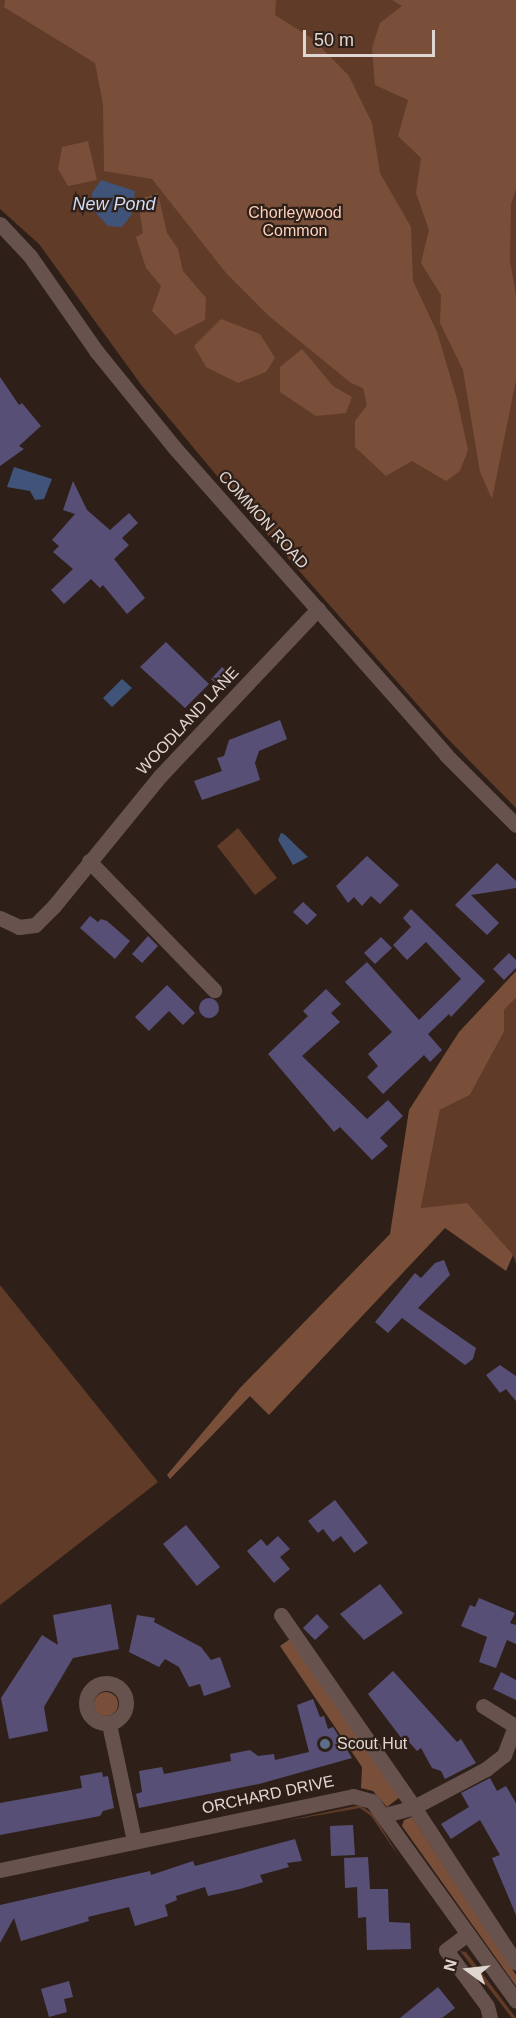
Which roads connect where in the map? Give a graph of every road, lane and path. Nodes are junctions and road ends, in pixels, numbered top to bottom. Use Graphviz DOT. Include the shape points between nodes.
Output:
graph roads {
  1 [pos="0,224"];
  2 [pos="318,609"];
  3 [pos="516,825"];
  4 [pos="88,861"];
  5 [pos="0,918"];
  6 [pos="214,990"];
  7 [pos="281,1616"];
  8 [pos="483,1706"];
  9 [pos="109,1724"];
  10 [pos="516,1727"];
  11 [pos="414,1807"];
  12 [pos="385,1815"];
  13 [pos="134,1841"];
  14 [pos="0,1870"];
  15 [pos="466,1935"];
  16 [pos="516,1963"];
  17 [pos="516,2001"];
  18 [pos="490,2018"];
  1 -- 2 [label="street, COMMON ROAD" via="30,256 173,446"];
  2 -- 3 [label="street, COMMON ROAD" via="446,755"];
  2 -- 4 [label="street, WOODLAND LANE" via="160,776"];
  4 -- 5 [label="street, WOODLAND LANE" via="35,925 19,927"];
  4 -- 6 [label="street"];
  7 -- 11 [label="street"];
  8 -- 10 [label="street"];
  9 -- 13 [label="street"];
  10 -- 11 [label="street" via="504,1755"];
  11 -- 12 [label="street"];
  11 -- 16 [label="street"];
  12 -- 13 [label="street, ORCHARD DRIVE" via="372,1801 353,1796"];
  12 -- 15 [label="street, ORCHARD DRIVE"];
  13 -- 14 [label="street, ORCHARD DRIVE"];
  15 -- 17 [label="street, ORCHARD DRIVE"];
  15 -- 18 [label="street" via="446,1950 487,2006"];
}
